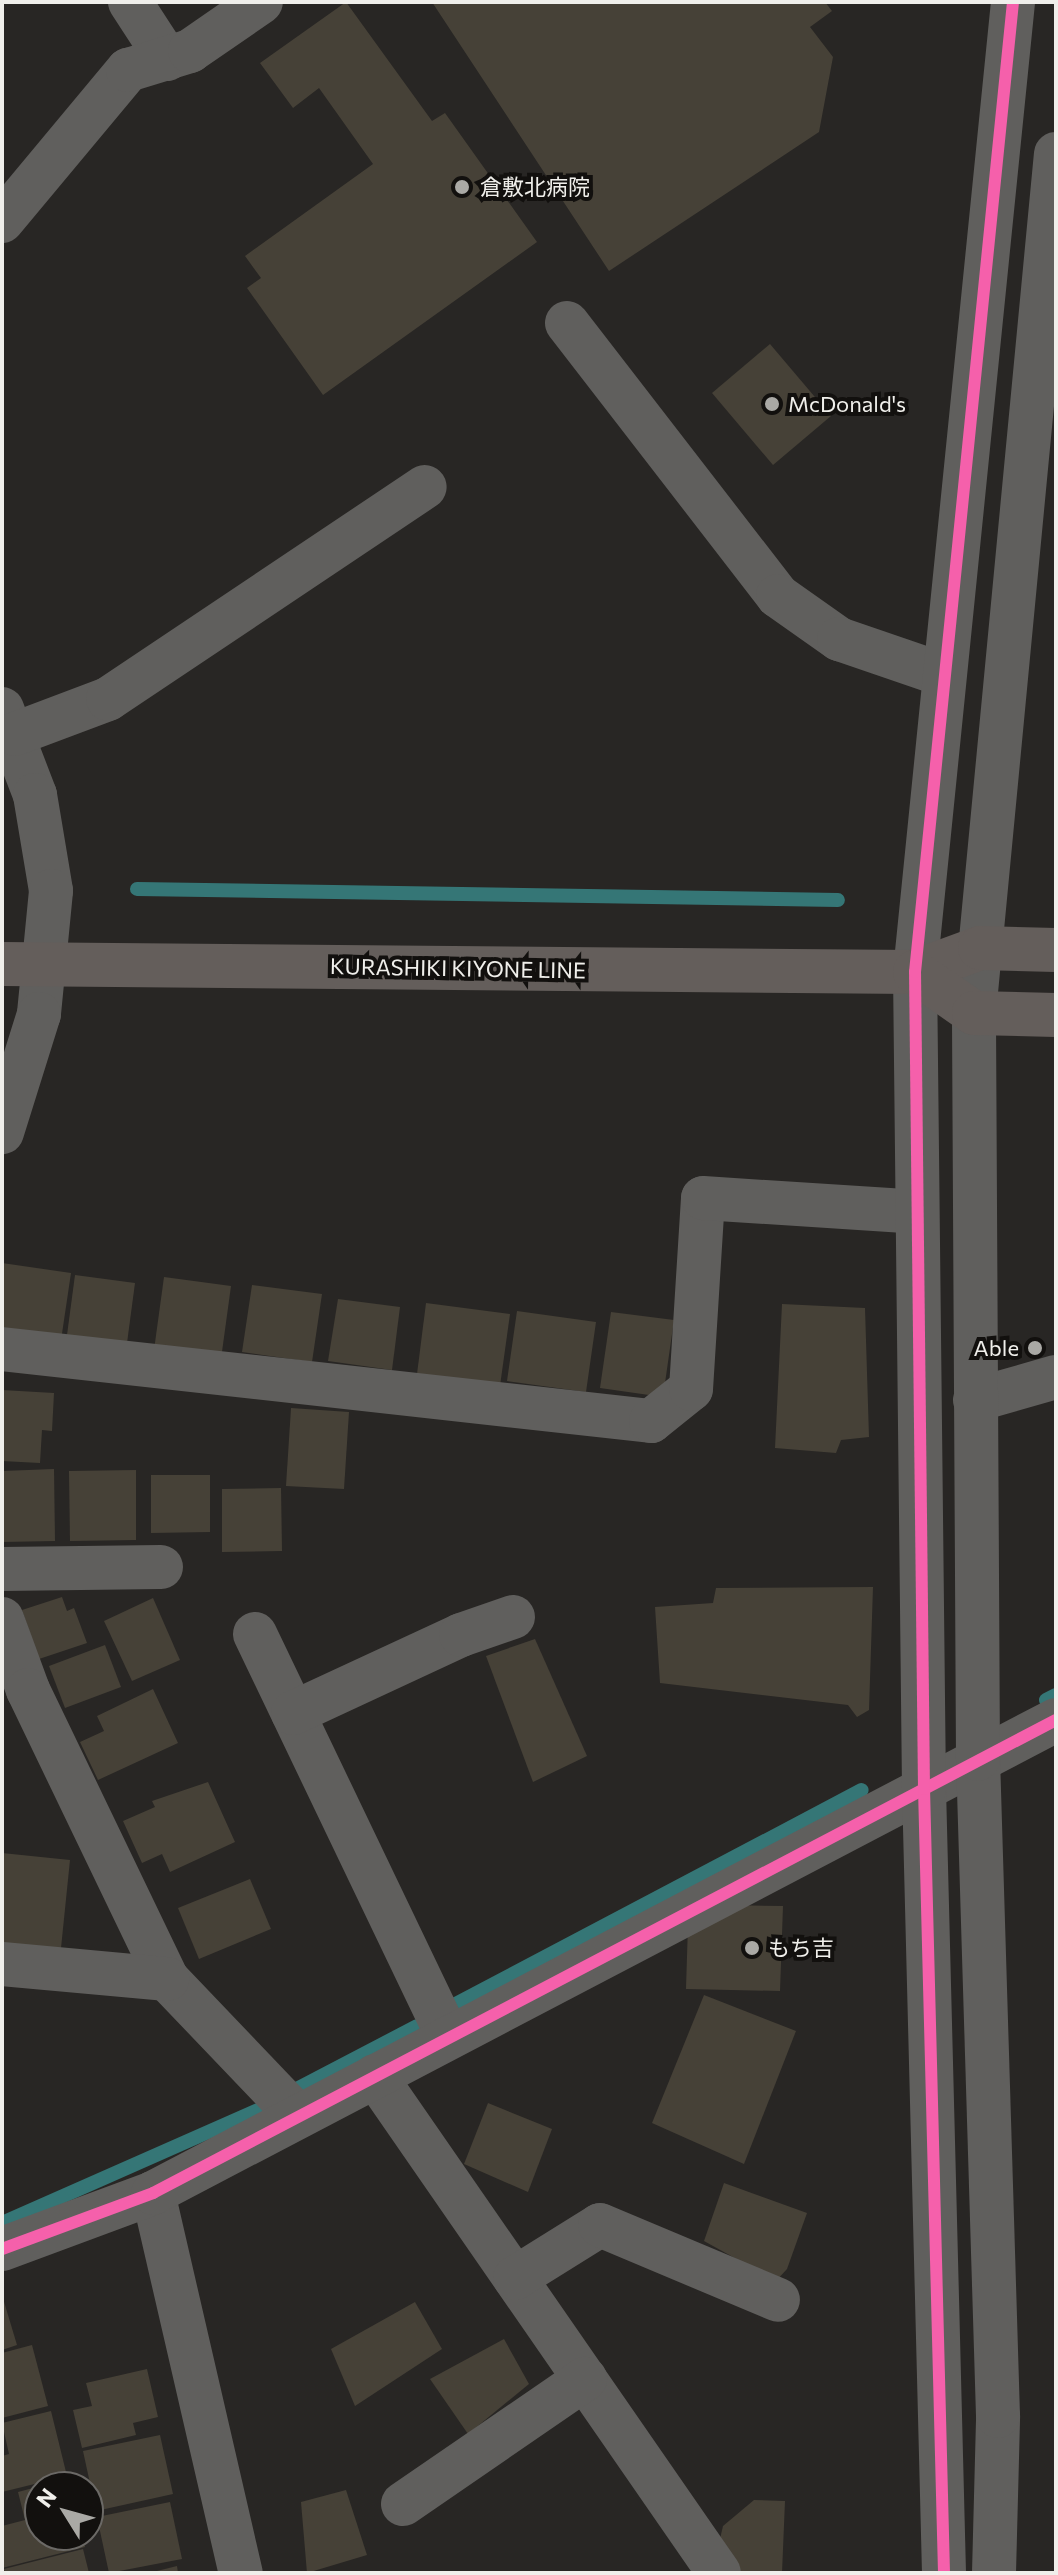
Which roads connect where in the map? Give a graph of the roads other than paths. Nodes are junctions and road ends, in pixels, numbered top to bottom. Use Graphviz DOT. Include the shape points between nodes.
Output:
graph roads {
  1 [pos="130,2"];
  2 [pos="261,2"];
  3 [pos="1013,2"];
  4 [pos="167,59"];
  5 [pos="1056,154"];
  6 [pos="2,221"];
  7 [pos="567,323"];
  8 [pos="425,487"];
  9 [pos="944,675"];
  10 [pos="8,722"];
  11 [pos="980,948"];
  12 [pos="1056,950"];
  13 [pos="47,963"];
  14 [pos="2,964"];
  15 [pos="915,972"];
  16 [pos="974,1013"];
  17 [pos="1056,1015"];
  18 [pos="2,1132"];
  19 [pos="917,1212"];
  20 [pos="2,1349"];
  21 [pos="1056,1377"];
  22 [pos="975,1400"];
  23 [pos="161,1567"];
  24 [pos="2,1569"];
  25 [pos="513,1617"];
  26 [pos="2,1619"];
  27 [pos="255,1634"];
  28 [pos="293,1713"];
  29 [pos="1056,1720"];
  30 [pos="978,1759"];
  31 [pos="924,1789"];
  32 [pos="2,1964"];
  33 [pos="167,1979"];
  34 [pos="448,2037"];
  35 [pos="375,2076"];
  36 [pos="298,2116"];
  37 [pos="153,2193"];
  38 [pos="2,2249"];
  39 [pos="515,2278"];
  40 [pos="778,2300"];
  41 [pos="585,2379"];
  42 [pos="403,2504"];
  43 [pos="241,2573"];
  44 [pos="719,2573"];
  45 [pos="944,2573"];
  46 [pos="994,2573"];
  1 -- 4 [label="street"];
  2 -- 4 [label="street" via="190,51"];
  3 -- 9 [label="street"];
  4 -- 6 [label="street" via="128,70"];
  5 -- 11 [label="street"];
  7 -- 9 [label="street" via="778,596 839,639"];
  8 -- 10 [label="street" via="108,699"];
  9 -- 15 [label="street"];
  10 -- 13 [label="street" via="35,795 51,891"];
  11 -- 12 [label="main road, KURASHIKI KIYONE LINE"];
  11 -- 15 [label="main road, KURASHIKI KIYONE LINE"];
  11 -- 16 [label="street"];
  13 -- 14 [label="main road, KURASHIKI KIYONE LINE"];
  13 -- 15 [label="main road, KURASHIKI KIYONE LINE"];
  13 -- 18 [label="street" via="39,1014"];
  15 -- 16 [label="main road"];
  15 -- 19 [label="street"];
  16 -- 17 [label="main road"];
  16 -- 22 [label="street"];
  19 -- 20 [label="street" via="703,1198 691,1389 651,1421"];
  19 -- 31 [label="street"];
  21 -- 22 [label="street"];
  22 -- 30 [label="street"];
  23 -- 24 [label="street"];
  25 -- 28 [label="street" via="461,1635"];
  26 -- 33 [label="street" via="28,1690"];
  27 -- 28 [label="street"];
  28 -- 34 [label="street"];
  29 -- 30 [label="street"];
  30 -- 31 [label="street"];
  30 -- 46 [label="street" via="998,2416"];
  31 -- 34 [label="street"];
  31 -- 45 [label="street"];
  32 -- 33 [label="street"];
  33 -- 36 [label="street"];
  34 -- 35 [label="street"];
  35 -- 36 [label="street"];
  35 -- 39 [label="street"];
  36 -- 37 [label="street"];
  37 -- 38 [label="street"];
  37 -- 43 [label="street"];
  39 -- 40 [label="street" via="600,2225"];
  39 -- 41 [label="street"];
  41 -- 42 [label="street"];
  41 -- 44 [label="street"];
}
